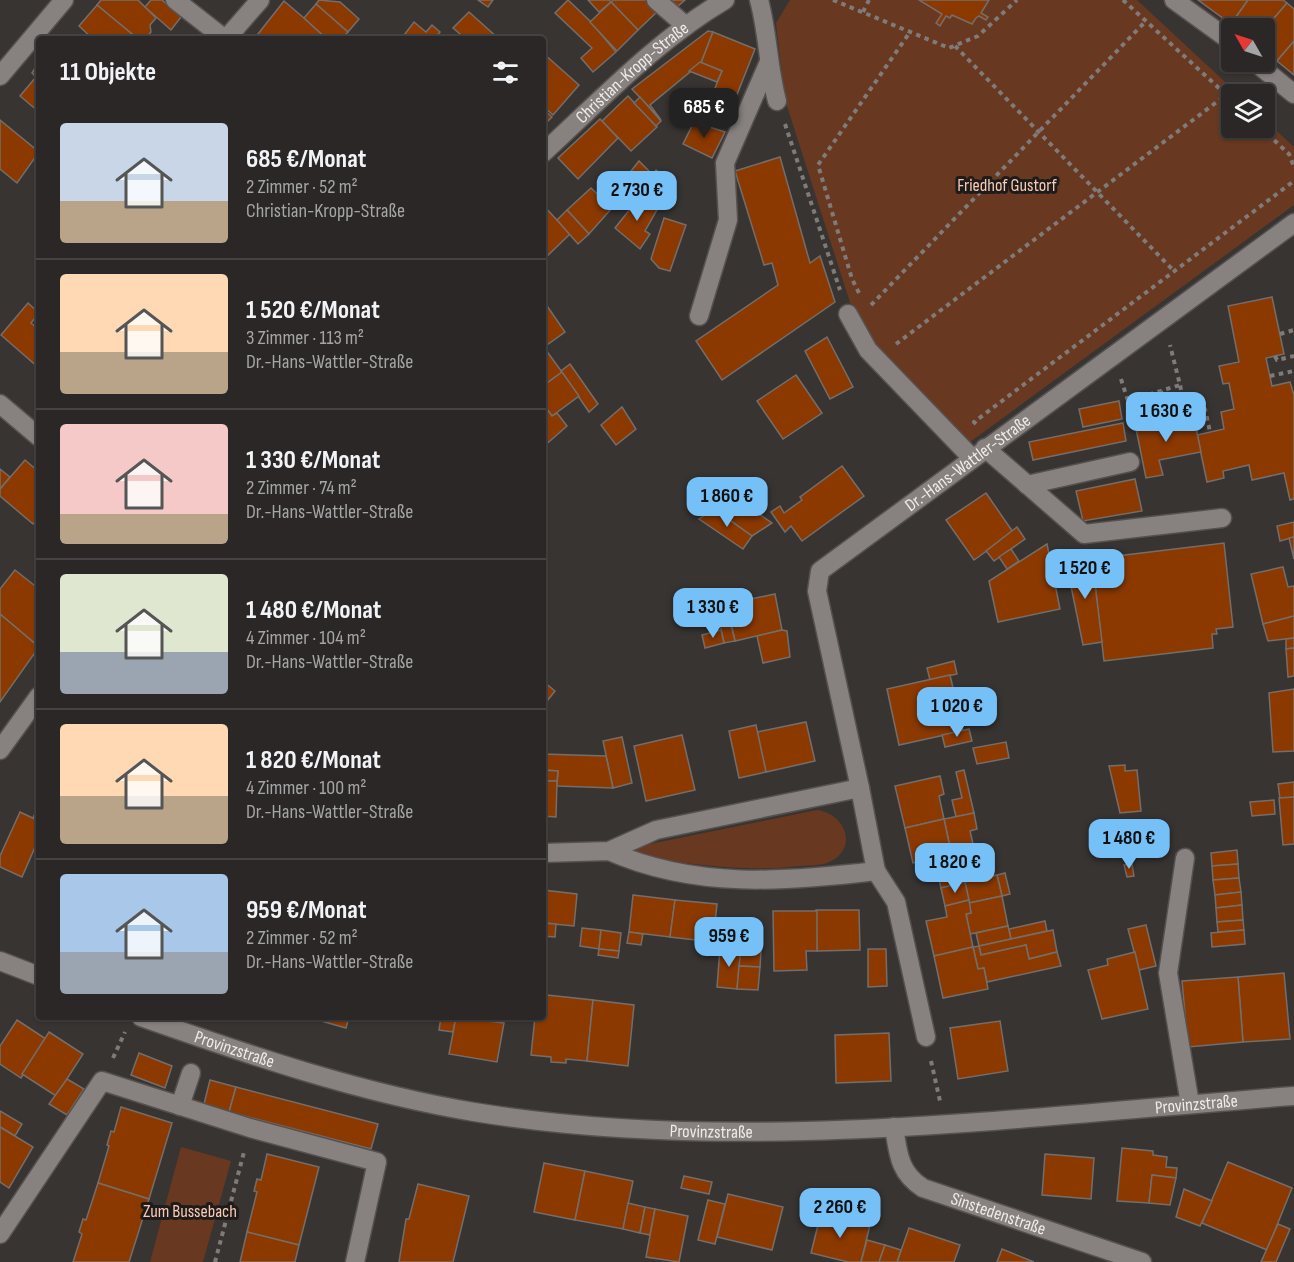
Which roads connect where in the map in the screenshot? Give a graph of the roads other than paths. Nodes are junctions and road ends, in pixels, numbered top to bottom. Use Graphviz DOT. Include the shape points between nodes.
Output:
graph roads {
  1 [pos="64,0"];
  2 [pos="175,0"];
  3 [pos="260,0"];
  4 [pos="656,0"];
  5 [pos="725,0"];
  6 [pos="759,0"];
  7 [pos="1174,0"];
  8 [pos="686,26"];
  9 [pos="1221,34"];
  10 [pos="221,36"];
  11 [pos="228,36"];
  12 [pos="768,64"];
  13 [pos="1267,72"];
  14 [pos="0,76"];
  15 [pos="1294,94"];
  16 [pos="777,100"];
  17 [pos="546,150"];
  18 [pos="1294,223"];
  19 [pos="848,314"];
  20 [pos="699,316"];
  21 [pos="0,404"];
  22 [pos="36,434"];
  23 [pos="983,450"];
  24 [pos="1130,462"];
  25 [pos="1027,484"];
  26 [pos="1222,518"];
  27 [pos="36,700"];
  28 [pos="0,750"];
  29 [pos="860,788"];
  30 [pos="609,851"];
  31 [pos="546,853"];
  32 [pos="1185,858"];
  33 [pos="876,872"];
  34 [pos="0,961"];
  35 [pos="36,975"];
  36 [pos="134,1021"];
  37 [pos="926,1037"];
  38 [pos="191,1073"];
  39 [pos="1294,1096"];
  40 [pos="1190,1104"];
  41 [pos="180,1106"];
  42 [pos="894,1127"];
  43 [pos="0,1234"];
  44 [pos="355,1262"];
  45 [pos="1142,1262"];
  1 -- 14 [label="street"];
  2 -- 10 [label="street"];
  3 -- 11 [label="street"];
  4 -- 8 [label="street"];
  5 -- 8 [label="street, Christian-Kropp-Straße"];
  6 -- 12 [label="street"];
  7 -- 9 [label="street"];
  8 -- 17 [label="street, Christian-Kropp-Straße"];
  12 -- 16 [label="street"];
  12 -- 20 [label="street" via="725,164 728,220"];
  13 -- 15 [label="street"];
  18 -- 23 [label="street, Dr.-Hans-Wattler-Straße"];
  19 -- 23 [label="street" via="868,350"];
  21 -- 22 [label="street"];
  23 -- 25 [label="street"];
  23 -- 29 [label="street, Dr.-Hans-Wattler-Straße" via="831,560 818,575 817,591"];
  24 -- 25 [label="street"];
  25 -- 26 [label="street" via="1084,534"];
  27 -- 28 [label="street"];
  29 -- 30 [label="street" via="656,830"];
  29 -- 33 [label="street, Dr.-Hans-Wattler-Straße"];
  30 -- 31 [label="street"];
  30 -- 33 [label="street" via="660,869 749,882"];
  32 -- 40 [label="street" via="1168,974"];
  33 -- 37 [label="street, Dr.-Hans-Wattler-Straße" via="896,902"];
  34 -- 35 [label="street"];
  36 -- 42 [label="street, Provinzstraße" via="340,1080 438,1105 492,1114 666,1131"];
  38 -- 41 [label="street"];
  39 -- 40 [label="street, Provinzstraße"];
  40 -- 42 [label="street, Provinzstraße"];
  41 -- 43 [label="street" via="102,1081"];
  41 -- 44 [label="street" via="377,1162"];
  42 -- 45 [label="street, Sinstedenstraße" via="900,1164 923,1188"];
}
